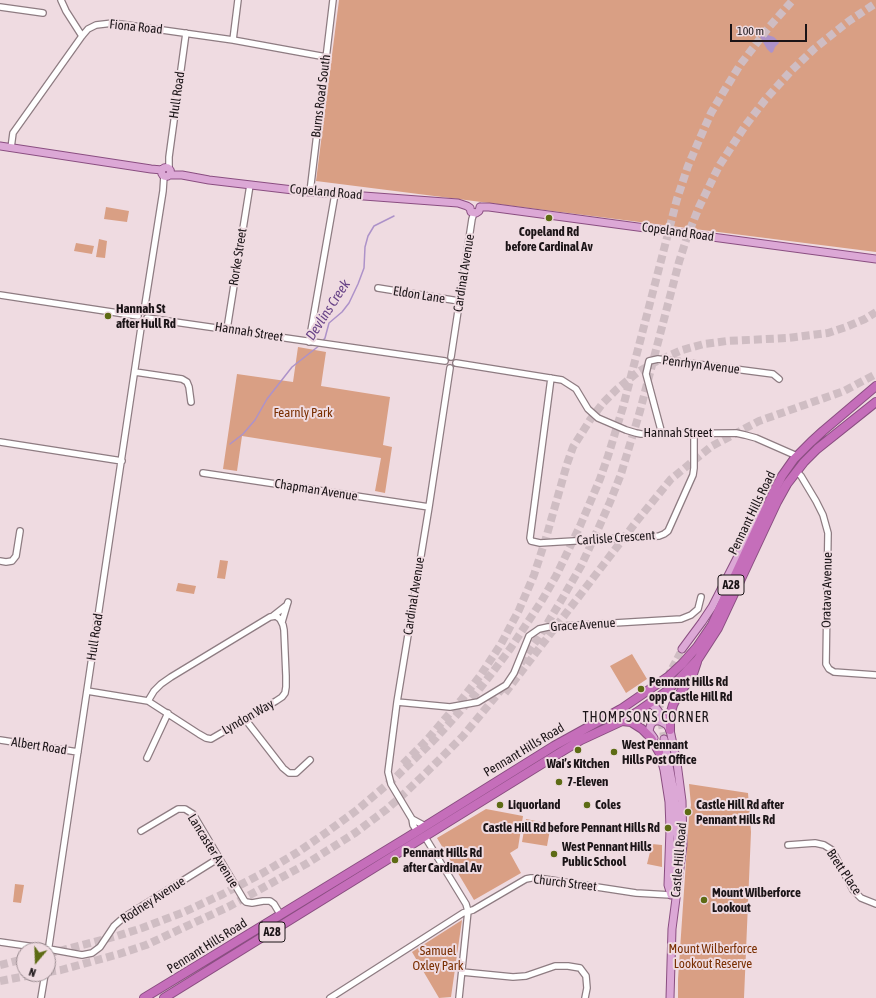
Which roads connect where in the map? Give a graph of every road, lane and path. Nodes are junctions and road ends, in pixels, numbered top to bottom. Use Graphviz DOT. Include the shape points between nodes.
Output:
graph roads {
  1 [pos="61,0"];
  2 [pos="238,0"];
  3 [pos="333,0"];
  4 [pos="0,7"];
  5 [pos="43,14"];
  6 [pos="186,33"];
  7 [pos="82,36"];
  8 [pos="233,40"];
  9 [pos="326,57"];
  10 [pos="0,146"];
  11 [pos="11,148"];
  12 [pos="166,172"];
  13 [pos="250,185"];
  14 [pos="310,192"];
  15 [pos="335,194"];
  16 [pos="472,211"];
  17 [pos="876,259"];
  18 [pos="378,288"];
  19 [pos="0,295"];
  20 [pos="459,301"];
  21 [pos="144,312"];
  22 [pos="138,316"];
  23 [pos="145,319"];
  24 [pos="227,329"];
  25 [pos="312,342"];
  26 [pos="451,357"];
  27 [pos="445,362"];
  28 [pos="456,363"];
  29 [pos="450,368"];
  30 [pos="135,372"];
  31 [pos="551,378"];
  32 [pos="779,379"];
  33 [pos="876,386"];
  34 [pos="191,402"];
  35 [pos="876,402"];
  36 [pos="694,433"];
  37 [pos="662,434"];
  38 [pos="0,442"];
  39 [pos="798,456"];
  40 [pos="122,461"];
  41 [pos="796,472"];
  42 [pos="203,473"];
  43 [pos="778,482"];
  44 [pos="428,507"];
  45 [pos="20,531"];
  46 [pos="0,562"];
  47 [pos="700,597"];
  48 [pos="273,616"];
  49 [pos="282,622"];
  50 [pos="682,649"];
  51 [pos="698,659"];
  52 [pos="876,675"];
  53 [pos="87,691"];
  54 [pos="148,701"];
  55 [pos="397,702"];
  56 [pos="650,704"];
  57 [pos="621,709"];
  58 [pos="168,713"];
  59 [pos="245,719"];
  60 [pos="622,720"];
  61 [pos="670,730"];
  62 [pos="664,739"];
  63 [pos="0,740"];
  64 [pos="78,752"];
  65 [pos="659,752"];
  66 [pos="147,758"];
  67 [pos="310,760"];
  68 [pos="412,819"];
  69 [pos="141,831"];
  70 [pos="425,832"];
  71 [pos="788,845"];
  72 [pos="219,858"];
  73 [pos="673,895"];
  74 [pos="876,904"];
  75 [pos="468,911"];
  76 [pos="280,914"];
  77 [pos="0,942"];
  78 [pos="49,942"];
  79 [pos="16,945"];
  80 [pos="56,952"];
  81 [pos="462,972"];
  82 [pos="44,982"];
  83 [pos="41,998"];
  84 [pos="144,998"];
  85 [pos="164,998"];
  86 [pos="331,998"];
  87 [pos="459,998"];
  88 [pos="585,998"];
  89 [pos="670,998"];
  1 -- 7 [label="street"];
  2 -- 8 [label="street"];
  3 -- 9 [label="street, Burns Road South"];
  4 -- 5 [label="street"];
  6 -- 7 [label="street, Fiona Road" via="113,23 96,25"];
  6 -- 8 [label="street, Fiona Road"];
  6 -- 12 [label="street, Hull Road"];
  7 -- 11 [label="street, Fiona Road" via="13,133"];
  8 -- 9 [label="street, Fiona Road"];
  9 -- 14 [label="street, Burns Road South"];
  10 -- 11 [label="main road, Copeland Road"];
  11 -- 12 [label="main road, Copeland Road"];
  12 -- 13 [label="main road, Copeland Road"];
  12 -- 21 [label="street, Hull Road"];
  13 -- 14 [label="main road, Copeland Road"];
  13 -- 24 [label="street, Rorke Street"];
  14 -- 15 [label="main road, Copeland Road"];
  15 -- 16 [label="main road, Copeland Road" via="450,203 467,206"];
  15 -- 25 [label="street"];
  16 -- 17 [label="main road, Copeland Road" via="478,212 480,208 489,207"];
  16 -- 20 [label="street, Cardinal Avenue"];
  18 -- 20 [label="street, Eldon Lane"];
  19 -- 22 [label="street"];
  20 -- 26 [label="street, Cardinal Avenue"];
  21 -- 22 [label="street" via="140,312"];
  21 -- 23 [label="street" via="147,314"];
  22 -- 23 [label="street" via="139,320"];
  23 -- 24 [label="street, Hannah Street"];
  23 -- 30 [label="street, Hull Road"];
  24 -- 25 [label="street, Hannah Street"];
  25 -- 27 [label="street, Hannah Street"];
  26 -- 27 [label="street"];
  26 -- 28 [label="street"];
  27 -- 29 [label="street"];
  28 -- 29 [label="street"];
  28 -- 31 [label="street, Hannah Street"];
  29 -- 44 [label="street, Cardinal Avenue"];
  30 -- 34 [label="street" via="182,379 190,387"];
  30 -- 40 [label="street, Hull Road"];
  31 -- 36 [label="street, Carlisle Crescent" via="530,543 664,534 668,531 693,475"];
  31 -- 37 [label="street, Hannah Street" via="562,380 576,389 588,409 598,418 636,433"];
  32 -- 37 [label="street, Penrhyn Avenue" via="773,374 658,359 649,361 646,374"];
  33 -- 39 [label="highway, Pennant Hills Road / A28"];
  35 -- 41 [label="highway, Pennant Hills Road / A28" via="817,449"];
  36 -- 37 [label="street, Hannah Street"];
  36 -- 39 [label="street, Hannah Street" via="736,433"];
  38 -- 40 [label="street"];
  39 -- 43 [label="highway, Pennant Hills Road / A28"];
  40 -- 53 [label="street, Hull Road"];
  41 -- 51 [label="highway, Pennant Hills Road / A28" via="777,502 720,625"];
  41 -- 52 [label="street, Oratava Avenue" via="816,501 828,533 826,664 834,672"];
  42 -- 44 [label="street, Chapman Avenue"];
  43 -- 50 [label="main road" via="712,607"];
  43 -- 57 [label="highway, Pennant Hills Road / A28" via="718,613 704,637 669,676"];
  44 -- 55 [label="street, Cardinal Avenue"];
  45 -- 46 [label="street" via="16,556 12,561"];
  47 -- 55 [label="street, Grace Avenue" via="698,609 691,616 681,619 539,629 529,636 514,673 506,685 478,702 450,707"];
  48 -- 49 [label="street" via="278,616"];
  48 -- 49 [label="street, Lyndon Way" via="288,603"];
  48 -- 54 [label="street, Lyndon Way" via="161,684"];
  49 -- 59 [label="street, Lyndon Way" via="285,693"];
  51 -- 56 [label="highway, Pennant Hills Road / A28"];
  51 -- 61 [label="highway" via="693,674 673,705"];
  53 -- 54 [label="street, Lyndon Way"];
  53 -- 64 [label="street, Hull Road"];
  54 -- 58 [label="street, Lyndon Way"];
  55 -- 68 [label="street, Cardinal Avenue" via="388,772 391,784"];
  56 -- 57 [label="highway" via="642,701"];
  56 -- 60 [label="highway, Pennant Hills Road / A28"];
  56 -- 61 [label="main road, Castle Hill Road" via="656,708"];
  57 -- 70 [label="highway, Pennant Hills Road / A28" via="554,746"];
  58 -- 59 [label="street, Lyndon Way" via="206,738 211,738"];
  58 -- 66 [label="street"];
  59 -- 67 [label="street" via="289,773 296,773"];
  60 -- 65 [label="highway" via="642,729"];
  60 -- 70 [label="highway, Pennant Hills Road / A28" via="581,740"];
  61 -- 65 [label="main road" via="661,722 655,721 650,725 649,731"];
  61 -- 73 [label="main road, Castle Hill Road" via="682,801 683,845"];
  62 -- 73 [label="main road, Castle Hill Road" via="674,792 676,828"];
  63 -- 64 [label="street, Albert Road"];
  64 -- 78 [label="street, Hull Road"];
  65 -- 73 [label="main road" via="666,778 670,819 668,885"];
  68 -- 70 [label="street"];
  68 -- 70 [label="street, Cardinal Avenue" via="413,825"];
  69 -- 72 [label="street, Lancaster Avenue" via="178,809 185,809 193,814"];
  70 -- 75 [label="street, Cardinal Avenue"];
  70 -- 76 [label="highway, Pennant Hills Road / A28" via="408,836"];
  70 -- 85 [label="highway, Pennant Hills Road / A28"];
  71 -- 74 [label="street, Brett Place" via="815,843 832,850 853,890 861,898"];
  72 -- 76 [label="street, Lancaster Avenue" via="246,902 270,901"];
  72 -- 80 [label="street, Rodney Avenue" via="123,918 114,926 100,947 92,953 82,956"];
  73 -- 75 [label="street, Church Street" via="636,893 531,878"];
  73 -- 89 [label="main road, Castle Hill Road"];
  75 -- 81 [label="street"];
  75 -- 86 [label="street, Church Street"];
  76 -- 84 [label="highway, Pennant Hills Road / A28"];
  77 -- 79 [label="street, Rodney Avenue"];
  81 -- 87 [label="street"];
  81 -- 88 [label="street" via="513,977 526,976 555,966 580,968 586,976"];
  82 -- 83 [label="street"];
}
